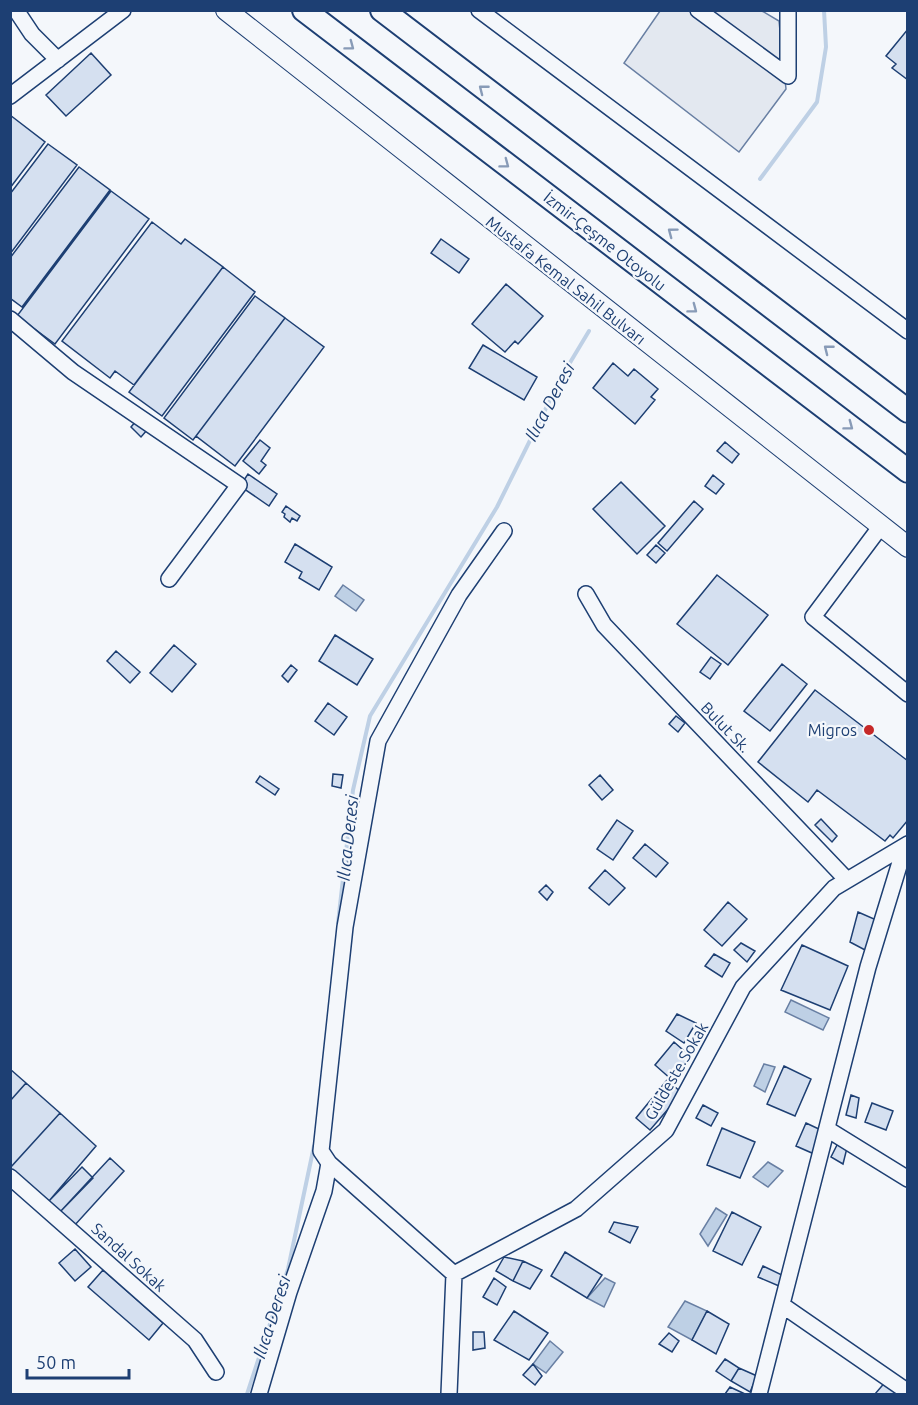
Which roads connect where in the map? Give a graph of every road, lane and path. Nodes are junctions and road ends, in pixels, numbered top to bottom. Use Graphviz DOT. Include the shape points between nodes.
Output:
graph roads {
  1 [pos="16,10"];
  2 [pos="123,10"];
  3 [pos="226,10"];
  4 [pos="304,10"];
  5 [pos="382,10"];
  6 [pos="479,10"];
  7 [pos="496,10"];
  8 [pos="698,10"];
  9 [pos="788,10"];
  10 [pos="58,60"];
  11 [pos="10,96"];
  12 [pos="610,110"];
  13 [pos="10,319"];
  14 [pos="908,331"];
  15 [pos="908,411"];
  16 [pos="908,471"];
  17 [pos="881,526"];
  18 [pos="504,531"];
  19 [pos="908,547"];
  20 [pos="169,579"];
  21 [pos="586,594"];
  22 [pos="908,694"];
  23 [pos="906,845"];
  24 [pos="847,880"];
  25 [pos="827,1130"];
  26 [pos="329,1163"];
  27 [pos="10,1177"];
  28 [pos="908,1179"];
  29 [pos="454,1274"];
  30 [pos="782,1305"];
  31 [pos="216,1372"];
  32 [pos="908,1392"];
  33 [pos="259,1395"];
  34 [pos="449,1395"];
  35 [pos="759,1395"];
  1 -- 10 [label="street"];
  2 -- 10 [label="street"];
  3 -- 17 [label="main road, Mustafa Kemal Sahil Bulvarı"];
  4 -- 16 [label="highway, İzmir-Çeşme Otoyolu, one-way"];
  15 -- 5 [label="highway, one-way"];
  6 -- 12 [label="street"];
  7 -- 12 [label="street" via="569,66"];
  8 -- 9 [label="street" via="788,76"];
  10 -- 11 [label="street"];
  12 -- 14 [label="street"];
  13 -- 20 [label="street" via="73,372 239,485"];
  17 -- 19 [label="main road, Mustafa Kemal Sahil Bulvarı"];
  17 -- 22 [label="street" via="813,617"];
  18 -- 26 [label="street" via="459,595 378,741 345,927 321,1151"];
  21 -- 24 [label="street, Bulut Sk." via="604,625"];
  23 -- 24 [label="street, Güldeste Sokak"];
  23 -- 25 [label="street" via="868,967"];
  24 -- 29 [label="street, Güldeste Sokak" via="834,888 744,987 666,1130 576,1209"];
  25 -- 28 [label="street"];
  25 -- 30 [label="street"];
  26 -- 29 [label="street"];
  26 -- 33 [label="street" via="324,1191"];
  27 -- 31 [label="street, Sandal Sokak" via="195,1340"];
  29 -- 34 [label="street"];
  30 -- 32 [label="street"];
  30 -- 35 [label="street"];
}
